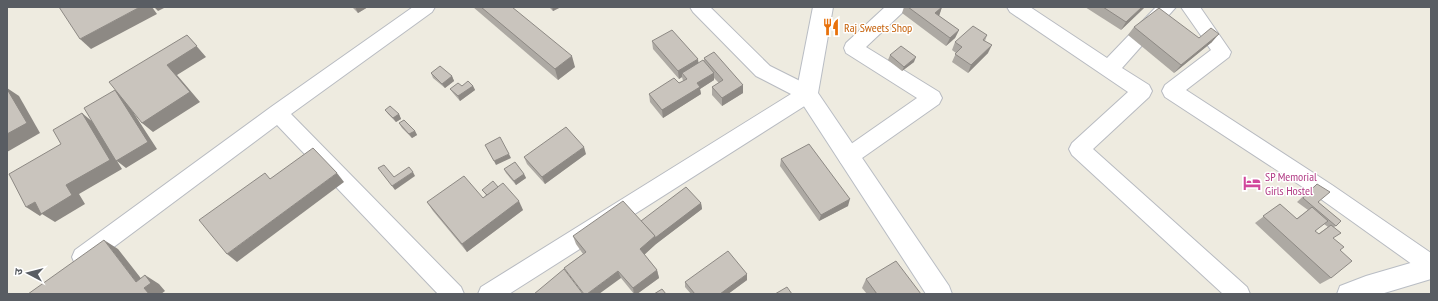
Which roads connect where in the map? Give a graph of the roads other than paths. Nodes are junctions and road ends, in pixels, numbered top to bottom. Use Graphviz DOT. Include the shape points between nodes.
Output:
graph roads {
  1 [pos="426,7"];
  2 [pos="699,7"];
  3 [pos="823,7"];
  4 [pos="897,7"];
  5 [pos="1016,7"];
  6 [pos="1167,7"];
  7 [pos="1190,7"];
  8 [pos="1108,69"];
  9 [pos="807,94"];
  10 [pos="278,113"];
  11 [pos="848,157"];
  12 [pos="1431,265"];
  13 [pos="70,266"];
  14 [pos="1431,268"];
  15 [pos="453,294"];
  16 [pos="489,294"];
  17 [pos="940,294"];
  18 [pos="1239,294"];
  19 [pos="1349,294"];
  1 -- 10 [label="street"];
  2 -- 9 [label="street" via="764,71"];
  3 -- 9 [label="street"];
  4 -- 11 [label="street" via="852,48 932,98"];
  5 -- 8 [label="street"];
  6 -- 8 [label="street"];
  7 -- 12 [label="street" via="1222,52 1172,91 1325,191"];
  8 -- 18 [label="street" via="1142,91 1079,149"];
  9 -- 11 [label="street"];
  9 -- 16 [label="street"];
  10 -- 13 [label="street"];
  10 -- 15 [label="street"];
  11 -- 17 [label="street"];
  14 -- 19 [label="street"];
}
